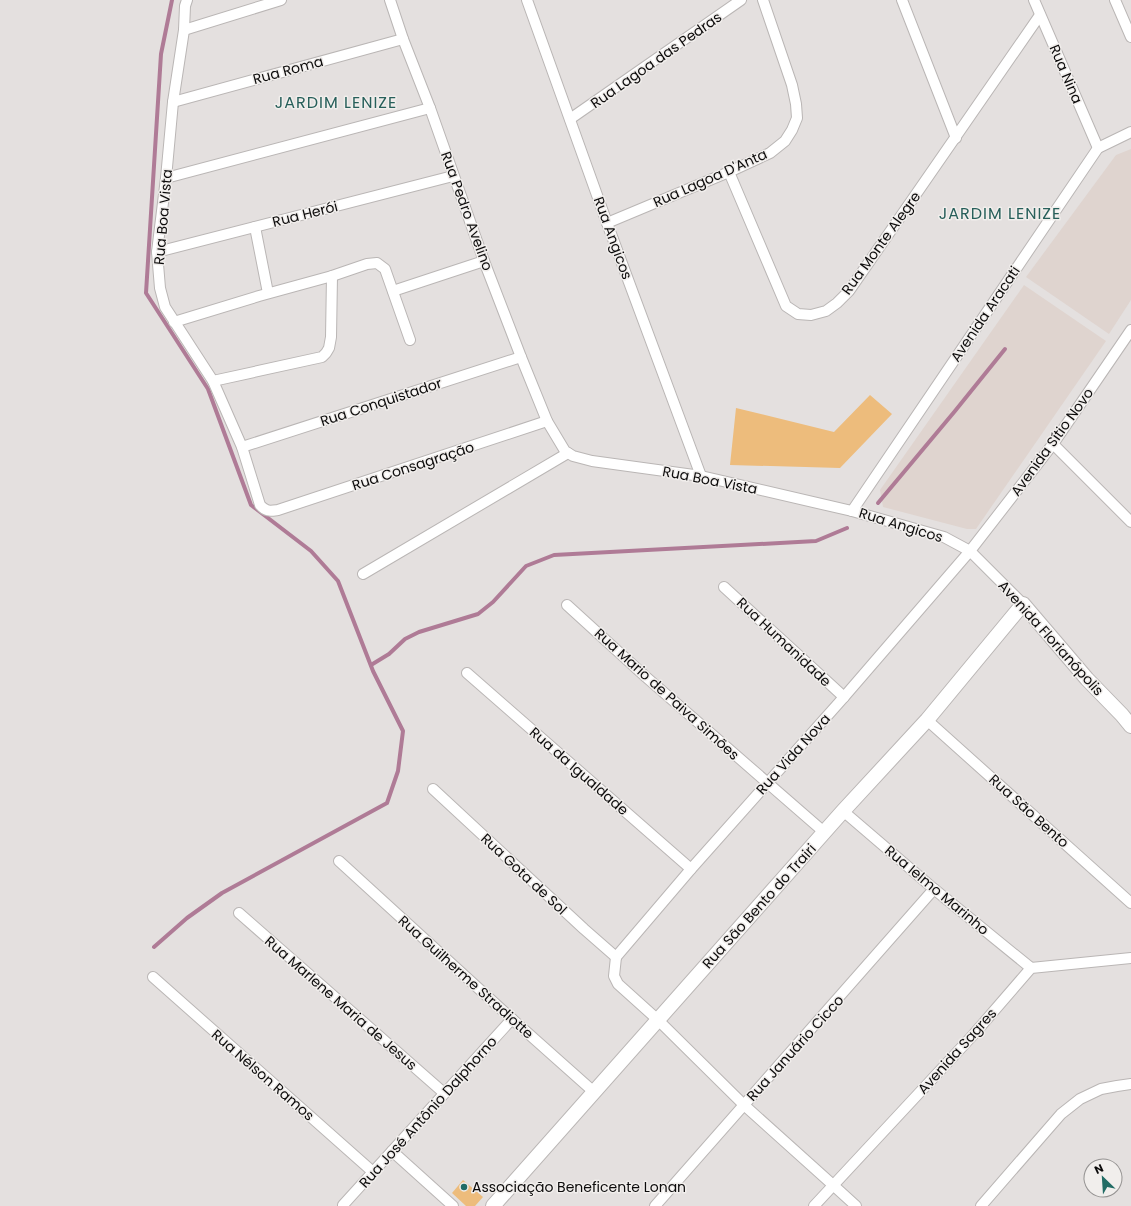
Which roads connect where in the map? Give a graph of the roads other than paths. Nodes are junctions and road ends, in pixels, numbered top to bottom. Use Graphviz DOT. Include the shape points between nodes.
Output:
graph roads {
  1 [pos="187,0"];
  2 [pos="281,0"];
  3 [pos="390,0"];
  4 [pos="527,0"];
  5 [pos="741,0"];
  6 [pos="763,0"];
  7 [pos="902,0"];
  8 [pos="1034,0"];
  9 [pos="1115,0"];
  10 [pos="1040,15"];
  11 [pos="184,30"];
  12 [pos="1131,37"];
  13 [pos="402,39"];
  14 [pos="173,102"];
  15 [pos="430,108"];
  16 [pos="570,119"];
  17 [pos="1131,132"];
  18 [pos="956,138"];
  19 [pos="1098,148"];
  20 [pos="728,172"];
  21 [pos="453,176"];
  22 [pos="166,178"];
  23 [pos="607,223"];
  24 [pos="255,227"];
  25 [pos="157,252"];
  26 [pos="484,260"];
  27 [pos="332,276"];
  28 [pos="393,291"];
  29 [pos="268,293"];
  30 [pos="174,322"];
  31 [pos="1131,330"];
  32 [pos="410,340"];
  33 [pos="521,357"];
  34 [pos="213,380"];
  35 [pos="547,421"];
  36 [pos="1053,444"];
  37 [pos="242,447"];
  38 [pos="568,453"];
  39 [pos="701,476"];
  40 [pos="278,510"];
  41 [pos="852,511"];
  42 [pos="1131,522"];
  43 [pos="970,551"];
  44 [pos="363,574"];
  45 [pos="724,587"];
  46 [pos="1023,604"];
  47 [pos="567,605"];
  48 [pos="466,673"];
  49 [pos="844,697"];
  50 [pos="927,720"];
  51 [pos="1131,726"];
  52 [pos="768,783"];
  53 [pos="433,789"];
  54 [pos="843,811"];
  55 [pos="824,832"];
  56 [pos="339,861"];
  57 [pos="691,869"];
  58 [pos="934,889"];
  59 [pos="1131,903"];
  60 [pos="238,913"];
  61 [pos="616,957"];
  62 [pos="1131,958"];
  63 [pos="1031,968"];
  64 [pos="153,977"];
  65 [pos="512,1019"];
  66 [pos="658,1020"];
  67 [pos="1131,1084"];
  68 [pos="594,1092"];
  69 [pos="444,1093"];
  70 [pos="744,1105"];
  71 [pos="392,1151"];
  72 [pos="373,1172"];
  73 [pos="833,1184"];
  74 [pos="344,1205"];
  75 [pos="453,1206"];
  76 [pos="493,1206"];
  77 [pos="656,1206"];
  78 [pos="814,1206"];
  79 [pos="856,1206"];
  80 [pos="981,1206"];
  1 -- 11 [label="street, Rua Boa Vista"];
  2 -- 11 [label="street"];
  3 -- 13 [label="street, Rua Pedro Avelino"];
  4 -- 16 [label="street, Rua Angicos"];
  5 -- 16 [label="street, Rua Lagoa das Pedras"];
  6 -- 20 [label="street, Rua Lagoa D'Anta" via="792,84 796,118 785,141 770,153"];
  7 -- 18 [label="street"];
  8 -- 10 [label="street, Rua Nina"];
  9 -- 12 [label="street"];
  10 -- 18 [label="street, Rua Monte Alegre"];
  10 -- 19 [label="street, Rua Nina"];
  11 -- 14 [label="street, Rua Boa Vista"];
  13 -- 14 [label="street, Rua Roma"];
  13 -- 15 [label="street, Rua Pedro Avelino"];
  14 -- 22 [label="street, Rua Boa Vista"];
  15 -- 21 [label="street, Rua Pedro Avelino"];
  15 -- 22 [label="street"];
  16 -- 23 [label="street, Rua Angicos"];
  17 -- 19 [label="street"];
  18 -- 20 [label="street, Rua Monte Alegre" via="849,291 832,307 811,315 798,314 786,306"];
  19 -- 41 [label="street, Avenida Aracati"];
  20 -- 23 [label="street, Rua Lagoa D'Anta"];
  21 -- 24 [label="street, Rua Herói"];
  21 -- 26 [label="street, Rua Pedro Avelino"];
  22 -- 25 [label="street, Rua Boa Vista"];
  23 -- 39 [label="street, Rua Angicos"];
  24 -- 25 [label="street, Rua Herói"];
  24 -- 29 [label="street"];
  25 -- 30 [label="street, Rua Boa Vista" via="160,288 165,308"];
  26 -- 28 [label="street"];
  26 -- 33 [label="street, Rua Pedro Avelino"];
  27 -- 28 [label="street" via="377,263 385,269"];
  27 -- 29 [label="street"];
  27 -- 34 [label="street" via="331,337 329,348 322,357"];
  28 -- 32 [label="street"];
  29 -- 30 [label="street"];
  30 -- 34 [label="street, Rua Boa Vista"];
  31 -- 36 [label="street, Avenida Sítio Novo"];
  33 -- 35 [label="street, Rua Pedro Avelino"];
  33 -- 37 [label="street, Rua Conquistador"];
  34 -- 37 [label="street, Rua Boa Vista"];
  35 -- 38 [label="street"];
  35 -- 40 [label="street, Rua Consagração"];
  36 -- 42 [label="street"];
  36 -- 43 [label="street, Avenida Sítio Novo"];
  37 -- 40 [label="street, Rua Boa Vista" via="260,505 264,510"];
  38 -- 39 [label="street, Rua Boa Vista" via="592,461"];
  38 -- 44 [label="street"];
  39 -- 41 [label="street, Rua Boa Vista"];
  41 -- 43 [label="street, Rua Angicos" via="944,537"];
  43 -- 46 [label="street, Avenida Florianópolis"];
  43 -- 49 [label="street, Rua Vida Nova"];
  45 -- 49 [label="street, Rua Humanidade"];
  46 -- 50 [label="street, Rua São Bento do Trairi"];
  46 -- 51 [label="street, Avenida Florianópolis"];
  47 -- 52 [label="street, Rua Mario de Paiva Simões"];
  48 -- 57 [label="street, Rua da Igualdade"];
  49 -- 52 [label="street, Rua Vida Nova"];
  50 -- 54 [label="street, Rua São Bento do Trairi"];
  50 -- 59 [label="street, Rua São Bento"];
  52 -- 55 [label="street, Rua Mario de Paiva Simões"];
  52 -- 57 [label="street, Rua Vida Nova"];
  53 -- 61 [label="street, Rua Gota de Sol"];
  54 -- 55 [label="street, Rua São Bento do Trairi"];
  54 -- 58 [label="street, Rua Ielmo Marinho"];
  55 -- 66 [label="street, Rua São Bento do Trairi"];
  56 -- 65 [label="street, Rua Guilherme Stradiotte"];
  57 -- 61 [label="street, Rua Vida Nova"];
  58 -- 63 [label="street, Rua Ielmo Marinho"];
  58 -- 70 [label="street, Rua Januário Cicco"];
  60 -- 69 [label="street, Rua Marlene Maria de Jesus"];
  61 -- 66 [label="street" via="615,980"];
  62 -- 63 [label="street"];
  63 -- 73 [label="street, Avenida Sagres" via="974,1034"];
  64 -- 72 [label="street, Rua Nélson Ramos"];
  65 -- 68 [label="street, Rua Guilherme Stradiotte"];
  65 -- 69 [label="street, Rua José Antônio Dalphorno"];
  66 -- 68 [label="street, Rua São Bento do Trairi"];
  66 -- 70 [label="street"];
  67 -- 80 [label="street" via="1102,1089 1080,1099 1061,1114"];
  68 -- 76 [label="street, Rua São Bento do Trairi"];
  69 -- 71 [label="street, Rua José Antônio Dalphorno"];
  70 -- 73 [label="street"];
  70 -- 77 [label="street, Rua Januário Cicco"];
  71 -- 72 [label="street, Rua José Antônio Dalphorno"];
  71 -- 75 [label="street"];
  72 -- 74 [label="street, Rua José Antônio Dalphorno"];
  73 -- 78 [label="street, Avenida Sagres"];
  73 -- 79 [label="street"];
}
